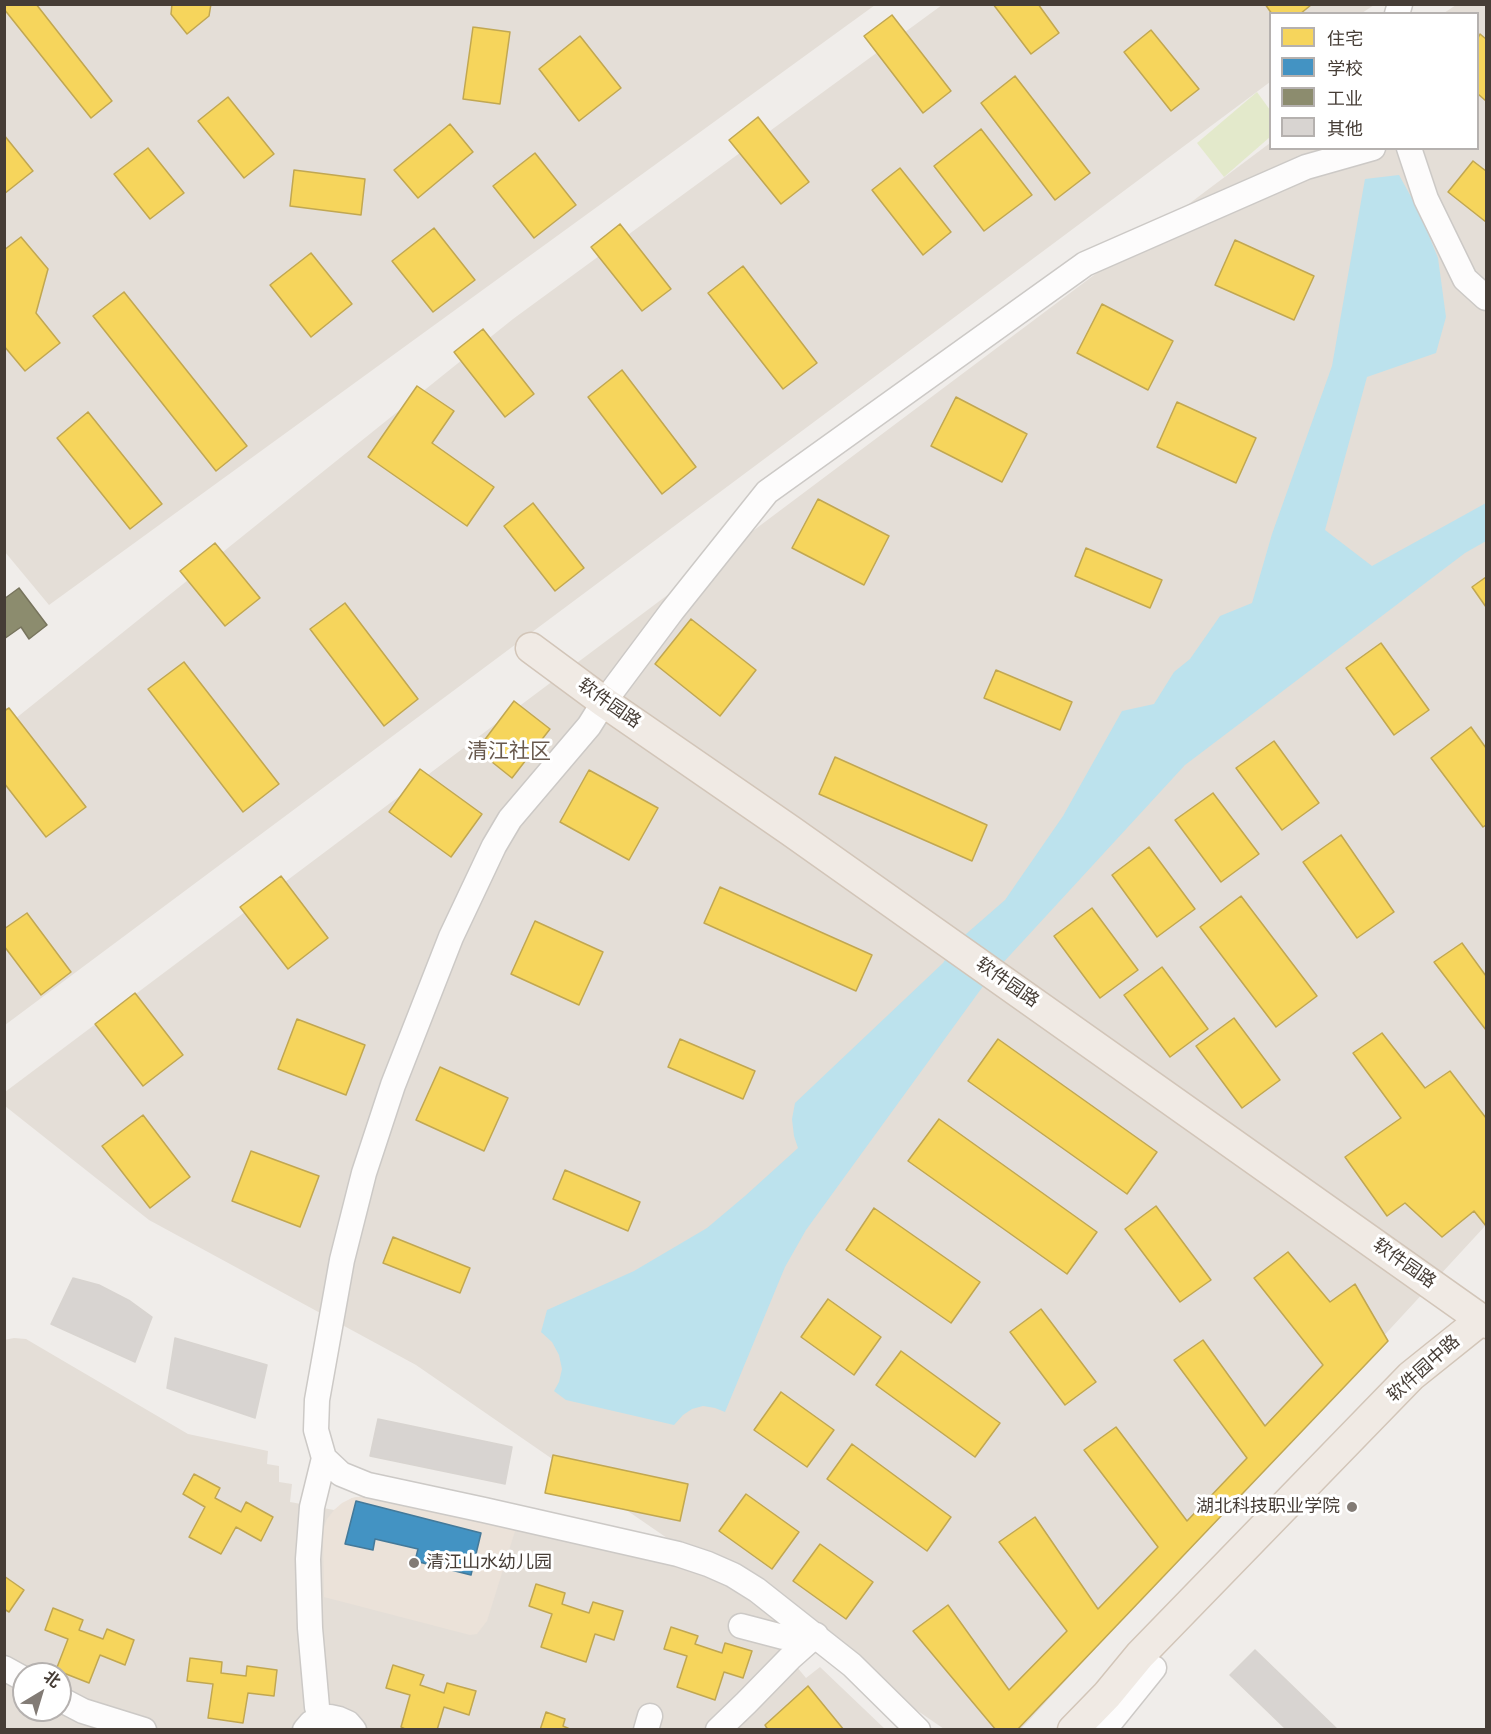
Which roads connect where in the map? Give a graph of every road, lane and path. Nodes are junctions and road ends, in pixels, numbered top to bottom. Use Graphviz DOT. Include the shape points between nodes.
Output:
graph roads {
  1 [pos="1366,150"];
  2 [pos="1411,150"];
  3 [pos="1486,298"];
  4 [pos="531,648"];
  5 [pos="604,702"];
  6 [pos="1485,1319"];
  7 [pos="324,1458"];
  8 [pos="741,1626"];
  9 [pos="816,1635"];
  10 [pos="72,1705"];
  11 [pos="313,1724"];
  12 [pos="1078,1729"];
  13 [pos="144,1730"];
  14 [pos="354,1730"];
  15 [pos="718,1730"];
  16 [pos="918,1730"];
  1 -- 5 [label="street" via="1306,167 1085,264 767,492"];
  2 -- 3 [label="street" via="1426,199 1465,279"];
  4 -- 5 [label="main road, 软件园路"];
  5 -- 6 [label="main road, 软件园路"];
  5 -- 7 [label="street" via="590,726 510,819 494,846 452,937 393,1085 364,1173 342,1260 317,1400 316,1430"];
  6 -- 12 [label="main road, 软件园中路" via="1411,1376 1147,1662 1107,1695"];
  7 -- 9 [label="street" via="341,1474 368,1485 708,1564 758,1590"];
  7 -- 11 [label="street" via="312,1507 308,1559 317,1707"];
  8 -- 9 [label="street" via="783,1637"];
  9 -- 15 [label="street"];
  9 -- 16 [label="street"];
  10 -- 13 [label="street"];
  11 -- 14 [label="street" via="330,1717 348,1723"];
}
